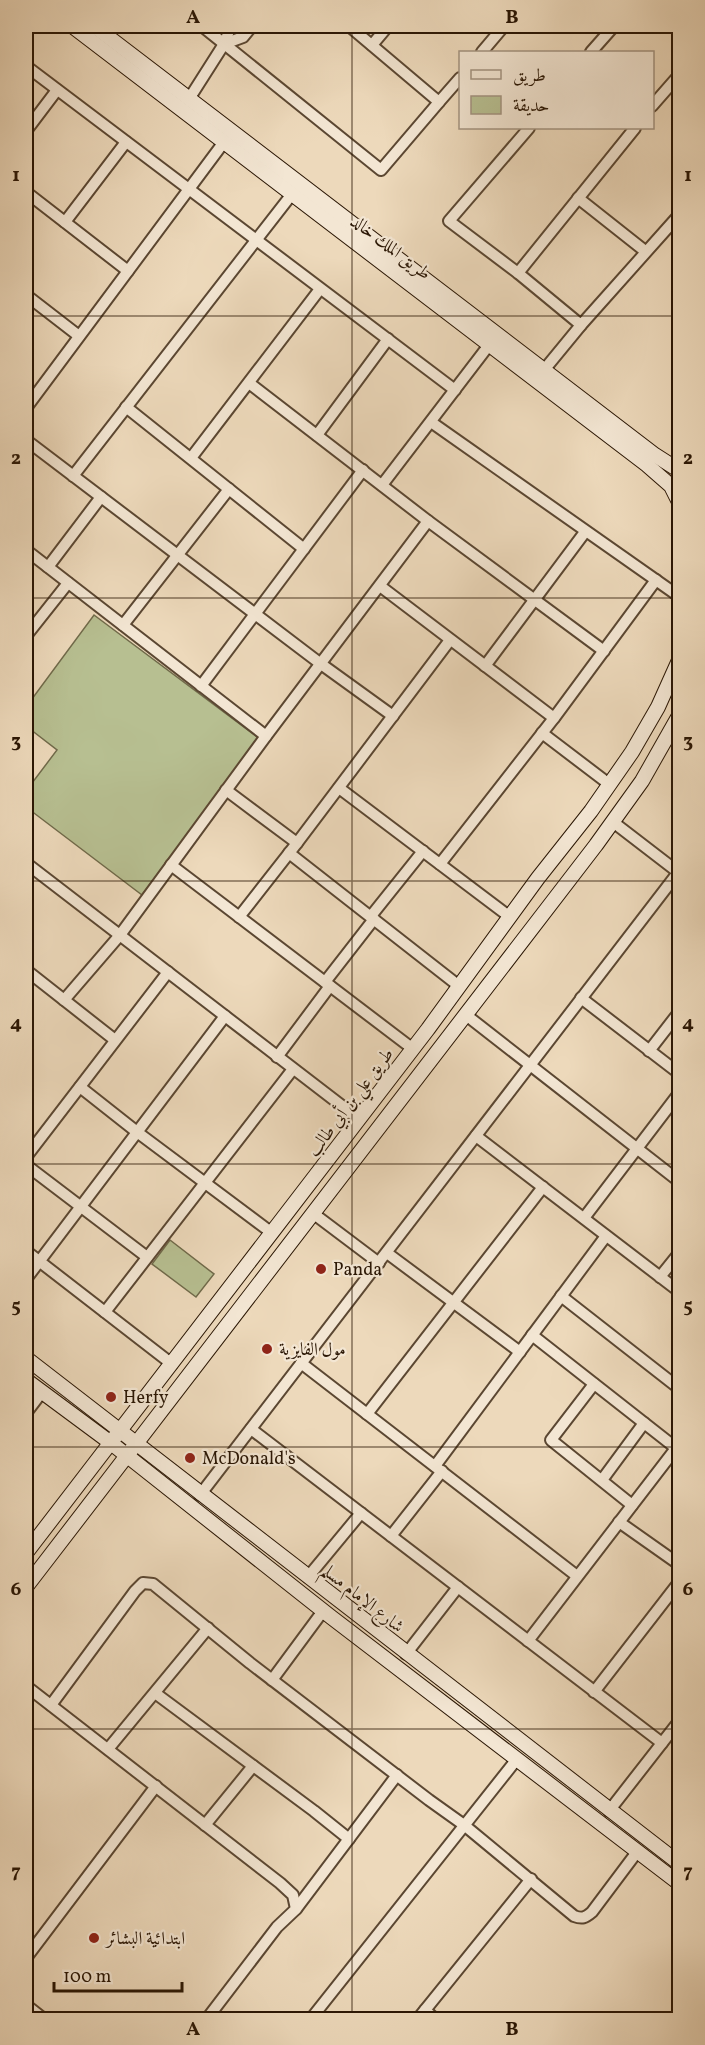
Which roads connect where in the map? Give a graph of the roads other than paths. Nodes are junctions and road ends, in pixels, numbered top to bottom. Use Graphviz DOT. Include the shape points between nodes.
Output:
graph roads {
  1 [pos="72,26"];
  2 [pos="94,26"];
  3 [pos="202,26"];
  4 [pos="231,26"];
  5 [pos="252,26"];
  6 [pos="349,26"];
  7 [pos="388,26"];
  8 [pos="504,26"];
  9 [pos="614,26"];
  10 [pos="224,44"];
  11 [pos="372,45"];
  12 [pos="483,51"];
  13 [pos="592,51"];
  14 [pos="26,66"];
  15 [pos="680,74"];
  16 [pos="459,79"];
  17 [pos="57,90"];
  18 [pos="189,99"];
  19 [pos="439,102"];
  20 [pos="654,104"];
  21 [pos="528,129"];
  22 [pos="634,129"];
  23 [pos="26,131"];
  24 [pos="126,142"];
  25 [pos="224,142"];
  26 [pos="189,190"];
  27 [pos="26,192"];
  28 [pos="292,195"];
  29 [pos="578,198"];
  30 [pos="680,214"];
  31 [pos="65,222"];
  32 [pos="256,241"];
  33 [pos="645,251"];
  34 [pos="128,271"];
  35 [pos="518,273"];
  36 [pos="320,288"];
  37 [pos="26,295"];
  38 [pos="581,325"];
  39 [pos="79,336"];
  40 [pos="388,339"];
  41 [pos="489,345"];
  42 [pos="544,370"];
  43 [pos="249,383"];
  44 [pos="455,390"];
  45 [pos="26,408"];
  46 [pos="126,408"];
  47 [pos="431,422"];
  48 [pos="317,435"];
  49 [pos="26,440"];
  50 [pos="191,458"];
  51 [pos="363,470"];
  52 [pos="680,471"];
  53 [pos="73,476"];
  54 [pos="382,485"];
  55 [pos="675,485"];
  56 [pos="229,489"];
  57 [pos="101,497"];
  58 [pos="680,504"];
  59 [pos="428,521"];
  60 [pos="585,532"];
  61 [pos="304,549"];
  62 [pos="26,550"];
  63 [pos="177,555"];
  64 [pos="48,567"];
  65 [pos="656,580"];
  66 [pos="68,583"];
  67 [pos="380,586"];
  68 [pos="680,597"];
  69 [pos="535,600"];
  70 [pos="255,614"];
  71 [pos="123,626"];
  72 [pos="26,636"];
  73 [pos="450,640"];
  74 [pos="604,651"];
  75 [pos="680,658"];
  76 [pos="321,664"];
  77 [pos="485,666"];
  78 [pos="201,686"];
  79 [pos="680,714"];
  80 [pos="393,716"];
  81 [pos="554,718"];
  82 [pos="680,728"];
  83 [pos="542,734"];
  84 [pos="266,736"];
  85 [pos="654,760"];
  86 [pos="609,784"];
  87 [pos="339,788"];
  88 [pos="226,790"];
  89 [pos="613,822"];
  90 [pos="297,843"];
  91 [pos="423,851"];
  92 [pos="289,853"];
  93 [pos="26,863"];
  94 [pos="171,864"];
  95 [pos="440,864"];
  96 [pos="677,878"];
  97 [pos="239,917"];
  98 [pos="373,917"];
  99 [pos="510,917"];
  100 [pos="120,935"];
  101 [pos="26,970"];
  102 [pos="168,972"];
  103 [pos="328,984"];
  104 [pos="459,986"];
  105 [pos="581,998"];
  106 [pos="64,1000"];
  107 [pos="680,1011"];
  108 [pos="466,1015"];
  109 [pos="225,1016"];
  110 [pos="115,1040"];
  111 [pos="413,1049"];
  112 [pos="649,1051"];
  113 [pos="277,1057"];
  114 [pos="530,1065"];
  115 [pos="293,1069"];
  116 [pos="680,1074"];
  117 [pos="80,1087"];
  118 [pos="680,1092"];
  119 [pos="359,1119"];
  120 [pos="137,1132"];
  121 [pos="476,1136"];
  122 [pos="637,1149"];
  123 [pos="26,1157"];
  124 [pos="26,1165"];
  125 [pos="205,1182"];
  126 [pos="680,1182"];
  127 [pos="543,1187"];
  128 [pos="80,1207"];
  129 [pos="314,1214"];
  130 [pos="584,1218"];
  131 [pos="272,1233"];
  132 [pos="606,1236"];
  133 [pos="26,1251"];
  134 [pos="680,1252"];
  135 [pos="387,1253"];
  136 [pos="147,1257"];
  137 [pos="39,1262"];
  138 [pos="379,1263"];
  139 [pos="660,1277"];
  140 [pos="26,1279"];
  141 [pos="680,1292"];
  142 [pos="561,1296"];
  143 [pos="454,1302"];
  144 [pos="105,1312"];
  145 [pos="532,1335"];
  146 [pos="520,1352"];
  147 [pos="26,1358"];
  148 [pos="301,1363"];
  149 [pos="172,1364"];
  150 [pos="26,1380"];
  151 [pos="594,1384"];
  152 [pos="680,1389"];
  153 [pos="42,1392"];
  154 [pos="26,1413"];
  155 [pos="367,1414"];
  156 [pos="644,1423"];
  157 [pos="251,1429"];
  158 [pos="116,1437"];
  159 [pos="678,1445"];
  160 [pos="131,1450"];
  161 [pos="438,1469"];
  162 [pos="602,1480"];
  163 [pos="200,1494"];
  164 [pos="632,1504"];
  165 [pos="361,1513"];
  166 [pos="619,1522"];
  167 [pos="391,1536"];
  168 [pos="26,1553"];
  169 [pos="680,1566"];
  170 [pos="577,1576"];
  171 [pos="308,1578"];
  172 [pos="680,1581"];
  173 [pos="26,1587"];
  174 [pos="458,1587"];
  175 [pos="323,1611"];
  176 [pos="208,1628"];
  177 [pos="528,1641"];
  178 [pos="406,1654"];
  179 [pos="273,1680"];
  180 [pos="26,1686"];
  181 [pos="594,1692"];
  182 [pos="155,1693"];
  183 [pos="51,1706"];
  184 [pos="680,1720"];
  185 [pos="662,1743"];
  186 [pos="108,1749"];
  187 [pos="517,1759"];
  188 [pos="253,1766"];
  189 [pos="397,1775"];
  190 [pos="156,1786"];
  191 [pos="609,1811"];
  192 [pos="464,1824"];
  193 [pos="205,1825"];
  194 [pos="349,1839"];
  195 [pos="637,1852"];
  196 [pos="679,1862"];
  197 [pos="531,1879"];
  198 [pos="680,1884"];
  199 [pos="296,1909"];
  200 [pos="26,1959"];
  201 [pos="26,2005"];
  202 [pos="424,2010"];
  203 [pos="45,2019"];
  204 [pos="206,2019"];
  205 [pos="310,2019"];
  206 [pos="417,2019"];
  207 [pos="436,2019"];
  1 -- 25 [label="main road, طريق الملك خالد"];
  2 -- 18 [label="main road, طريق الملك خالد"];
  3 -- 10 [label="street"];
  4 -- 10 [label="street"];
  5 -- 10 [label="street" via="243,37"];
  6 -- 11 [label="street"];
  7 -- 11 [label="street"];
  8 -- 12 [label="street"];
  9 -- 13 [label="street"];
  10 -- 18 [label="street"];
  10 -- 19 [label="street" via="381,170"];
  11 -- 19 [label="street"];
  14 -- 17 [label="street"];
  15 -- 20 [label="street"];
  16 -- 19 [label="street"];
  17 -- 23 [label="street"];
  17 -- 24 [label="street"];
  18 -- 42 [label="main road, طريق الملك خالد"];
  21 -- 35 [label="street" via="449,221"];
  22 -- 29 [label="street"];
  24 -- 26 [label="street"];
  24 -- 31 [label="street"];
  25 -- 26 [label="street"];
  25 -- 28 [label="main road, طريق الملك خالد"];
  26 -- 32 [label="street"];
  26 -- 34 [label="street"];
  27 -- 31 [label="street"];
  28 -- 32 [label="street"];
  28 -- 41 [label="main road, طريق الملك خالد"];
  29 -- 33 [label="street"];
  29 -- 35 [label="street"];
  30 -- 33 [label="street"];
  31 -- 34 [label="street"];
  32 -- 36 [label="street"];
  32 -- 46 [label="street"];
  33 -- 38 [label="street"];
  34 -- 39 [label="street"];
  35 -- 38 [label="street"];
  36 -- 40 [label="street"];
  36 -- 43 [label="street"];
  37 -- 39 [label="street"];
  38 -- 42 [label="street"];
  39 -- 45 [label="street"];
  40 -- 44 [label="street"];
  40 -- 48 [label="street"];
  41 -- 44 [label="street"];
  41 -- 55 [label="main road, طريق الملك خالد"];
  42 -- 52 [label="main road, طريق الملك خالد"];
  43 -- 48 [label="street"];
  43 -- 50 [label="street"];
  44 -- 47 [label="street"];
  46 -- 50 [label="street"];
  46 -- 53 [label="street"];
  47 -- 54 [label="street"];
  47 -- 60 [label="street"];
  48 -- 51 [label="street"];
  49 -- 53 [label="street"];
  50 -- 56 [label="street"];
  51 -- 54 [label="street"];
  51 -- 61 [label="street"];
  53 -- 57 [label="street"];
  54 -- 59 [label="street"];
  55 -- 58 [label="main road, طريق الملك خالد"];
  56 -- 61 [label="street"];
  56 -- 63 [label="street"];
  57 -- 63 [label="street"];
  57 -- 64 [label="street"];
  59 -- 67 [label="street"];
  59 -- 69 [label="street"];
  60 -- 65 [label="street"];
  60 -- 69 [label="street"];
  61 -- 70 [label="street"];
  62 -- 64 [label="street"];
  63 -- 70 [label="street"];
  63 -- 71 [label="street"];
  64 -- 66 [label="street"];
  65 -- 68 [label="street"];
  65 -- 74 [label="street"];
  66 -- 71 [label="street"];
  66 -- 72 [label="street"];
  67 -- 73 [label="street"];
  67 -- 76 [label="street"];
  69 -- 74 [label="street"];
  69 -- 77 [label="street"];
  70 -- 76 [label="street"];
  70 -- 78 [label="street"];
  71 -- 78 [label="street"];
  73 -- 77 [label="street"];
  73 -- 80 [label="street"];
  74 -- 81 [label="street"];
  75 -- 86 [label="main road, طريق علي بن أبي طالب" via="658,707"];
  76 -- 80 [label="street"];
  76 -- 84 [label="street"];
  77 -- 81 [label="street"];
  78 -- 84 [label="street"];
  79 -- 85 [label="main road"];
  80 -- 87 [label="street"];
  81 -- 83 [label="street"];
  82 -- 85 [label="main road"];
  83 -- 86 [label="street"];
  83 -- 95 [label="street"];
  84 -- 88 [label="street"];
  85 -- 89 [label="main road"];
  86 -- 99 [label="main road, طريق علي بن أبي طالب"];
  87 -- 90 [label="street"];
  87 -- 91 [label="street"];
  88 -- 90 [label="street"];
  88 -- 94 [label="street"];
  89 -- 96 [label="street"];
  89 -- 108 [label="main road"];
  90 -- 92 [label="street"];
  91 -- 95 [label="street"];
  91 -- 98 [label="street"];
  92 -- 97 [label="street"];
  92 -- 98 [label="street"];
  93 -- 100 [label="street"];
  94 -- 97 [label="street"];
  94 -- 100 [label="street"];
  95 -- 99 [label="street"];
  96 -- 105 [label="street"];
  97 -- 103 [label="street"];
  98 -- 103 [label="street"];
  98 -- 104 [label="street"];
  99 -- 104 [label="main road, طريق علي بن أبي طالب"];
  100 -- 102 [label="street"];
  100 -- 106 [label="street"];
  101 -- 106 [label="street"];
  102 -- 109 [label="street"];
  102 -- 110 [label="street"];
  103 -- 111 [label="street"];
  103 -- 113 [label="street"];
  104 -- 111 [label="main road, طريق علي بن أبي طالب"];
  105 -- 112 [label="street"];
  105 -- 114 [label="street"];
  106 -- 110 [label="street"];
  107 -- 112 [label="street"];
  108 -- 114 [label="street"];
  108 -- 129 [label="main road"];
  109 -- 113 [label="street"];
  109 -- 120 [label="street"];
  110 -- 117 [label="street"];
  111 -- 119 [label="main road, طريق علي بن أبي طالب"];
  112 -- 116 [label="street"];
  113 -- 115 [label="street"];
  114 -- 121 [label="street"];
  114 -- 122 [label="street"];
  115 -- 119 [label="street"];
  115 -- 125 [label="street"];
  117 -- 120 [label="street"];
  117 -- 123 [label="street"];
  118 -- 122 [label="street"];
  119 -- 131 [label="main road, طريق علي بن أبي طالب"];
  120 -- 125 [label="street"];
  120 -- 128 [label="street"];
  121 -- 127 [label="street"];
  121 -- 135 [label="street"];
  122 -- 126 [label="street"];
  122 -- 130 [label="street"];
  124 -- 128 [label="street"];
  125 -- 131 [label="street"];
  125 -- 136 [label="street"];
  127 -- 130 [label="street"];
  127 -- 143 [label="street"];
  128 -- 136 [label="street"];
  128 -- 137 [label="street"];
  129 -- 138 [label="street"];
  129 -- 160 [label="main road"];
  130 -- 132 [label="street"];
  131 -- 149 [label="main road, طريق علي بن أبي طالب"];
  132 -- 139 [label="street"];
  132 -- 142 [label="street"];
  133 -- 137 [label="street"];
  134 -- 139 [label="street"];
  135 -- 138 [label="street"];
  135 -- 143 [label="street"];
  136 -- 144 [label="street"];
  137 -- 140 [label="street"];
  137 -- 144 [label="street"];
  138 -- 148 [label="street"];
  139 -- 141 [label="street"];
  142 -- 145 [label="street"];
  142 -- 152 [label="street"];
  143 -- 146 [label="street"];
  143 -- 155 [label="street"];
  144 -- 149 [label="street"];
  145 -- 146 [label="street"];
  145 -- 151 [label="street"];
  146 -- 161 [label="street"];
  147 -- 158 [label="main road, شارع الإمام مسلم"];
  148 -- 155 [label="street"];
  148 -- 157 [label="street"];
  149 -- 158 [label="main road, طريق علي بن أبي طالب"];
  150 -- 153 [label="main road, شارع الإمام مسلم"];
  151 -- 156 [label="street"];
  151 -- 162 [label="street" via="551,1440"];
  153 -- 154 [label="street"];
  153 -- 158 [label="main road, شارع الإمام مسلم"];
  155 -- 161 [label="street"];
  156 -- 159 [label="street"];
  156 -- 162 [label="street"];
  157 -- 163 [label="street"];
  157 -- 165 [label="street"];
  158 -- 160 [label="main road, شارع الإمام مسلم"];
  158 -- 168 [label="main road, طريق علي بن أبي طالب"];
  159 -- 164 [label="street"];
  160 -- 163 [label="main road, شارع الإمام مسلم"];
  160 -- 173 [label="main road"];
  160 -- 175 [label="main road, شارع الإمام مسلم"];
  161 -- 167 [label="street"];
  161 -- 170 [label="street"];
  162 -- 164 [label="street"];
  163 -- 171 [label="main road, شارع الإمام مسلم"];
  164 -- 166 [label="street"];
  165 -- 167 [label="street"];
  165 -- 171 [label="street"];
  166 -- 169 [label="street"];
  166 -- 170 [label="street"];
  167 -- 174 [label="street"];
  170 -- 177 [label="street"];
  171 -- 178 [label="main road, شارع الإمام مسلم"];
  172 -- 181 [label="street"];
  174 -- 177 [label="street"];
  174 -- 178 [label="street"];
  175 -- 179 [label="street"];
  175 -- 187 [label="main road, شارع الإمام مسلم"];
  176 -- 179 [label="street"];
  176 -- 182 [label="street"];
  176 -- 183 [label="street" via="162,1590 143,1583"];
  177 -- 181 [label="street"];
  178 -- 191 [label="main road, شارع الإمام مسلم"];
  179 -- 189 [label="street"];
  180 -- 183 [label="street"];
  181 -- 185 [label="street"];
  182 -- 186 [label="street"];
  182 -- 188 [label="street"];
  183 -- 186 [label="street"];
  184 -- 185 [label="street"];
  185 -- 191 [label="street"];
  186 -- 190 [label="street"];
  187 -- 192 [label="street"];
  187 -- 195 [label="main road, شارع الإمام مسلم"];
  188 -- 193 [label="street"];
  188 -- 194 [label="street"];
  189 -- 192 [label="street"];
  189 -- 194 [label="street"];
  190 -- 193 [label="street"];
  190 -- 200 [label="street"];
  191 -- 196 [label="main road, شارع الإمام مسلم"];
  192 -- 197 [label="street"];
  192 -- 205 [label="street"];
  193 -- 199 [label="street" via="290,1891"];
  194 -- 199 [label="street"];
  195 -- 197 [label="street" via="586,1917 574,1916"];
  195 -- 198 [label="main road, شارع الإمام مسلم"];
  197 -- 202 [label="street"];
  199 -- 204 [label="street" via="277,1927"];
  201 -- 203 [label="street"];
  202 -- 206 [label="street"];
  202 -- 207 [label="street"];
}
